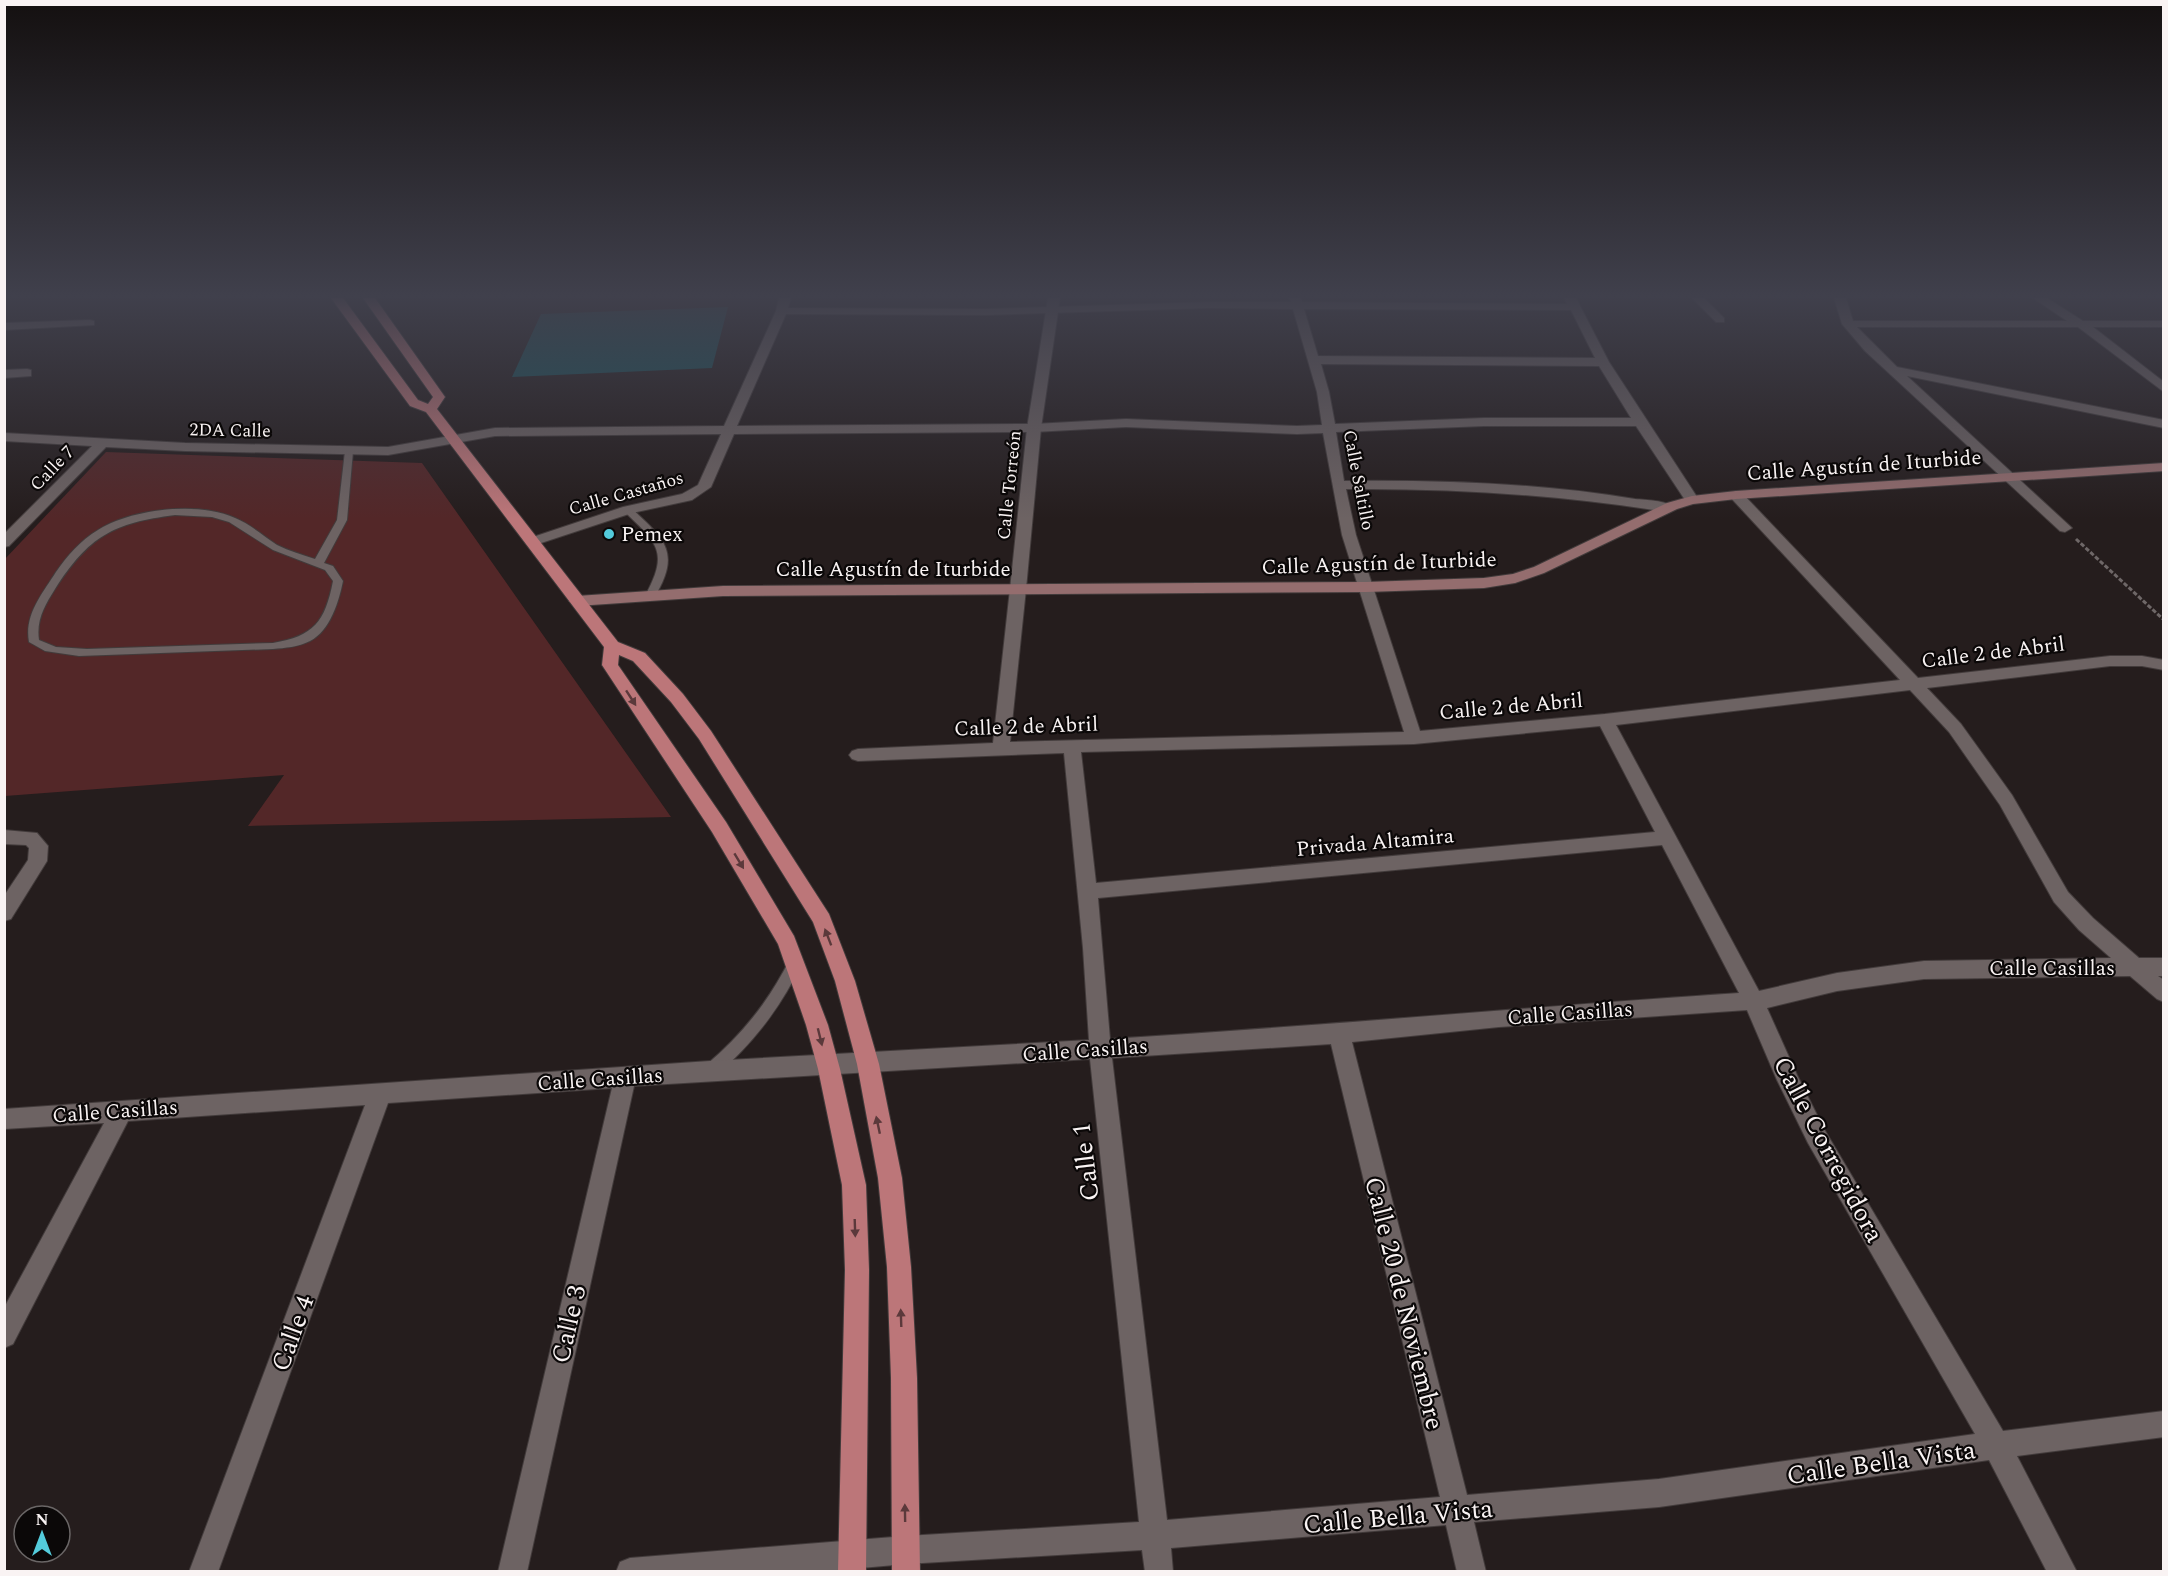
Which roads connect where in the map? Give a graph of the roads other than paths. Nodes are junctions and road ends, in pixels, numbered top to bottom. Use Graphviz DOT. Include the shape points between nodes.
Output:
graph roads {
  1 [pos="27,372"];
  2 [pos="391,372"];
  3 [pos="421,372"];
  4 [pos="754,372"];
  5 [pos="1043,372"];
  6 [pos="1316,372"];
  7 [pos="1609,372"];
  8 [pos="1895,372"];
  9 [pos="1901,372"];
  10 [pos="2142,372"];
  11 [pos="4,374"];
  12 [pos="2163,388"];
  13 [pos="431,410"];
  14 [pos="1640,422"];
  15 [pos="2163,424"];
  16 [pos="1034,428"];
  17 [pos="1328,428"];
  18 [pos="729,429"];
  19 [pos="4,437"];
  20 [pos="453,438"];
  21 [pos="101,444"];
  22 [pos="349,451"];
  23 [pos="2163,467"];
  24 [pos="2008,477"];
  25 [pos="1338,485"];
  26 [pos="1736,495"];
  27 [pos="1692,500"];
  28 [pos="1667,508"];
  29 [pos="628,510"];
  30 [pos="2065,528"];
  31 [pos="532,542"];
  32 [pos="4,543"];
  33 [pos="319,562"];
  34 [pos="1366,587"];
  35 [pos="1018,589"];
  36 [pos="650,596"];
  37 [pos="577,601"];
  38 [pos="612,646"];
  39 [pos="2163,666"];
  40 [pos="1915,684"];
  41 [pos="1605,720"];
  42 [pos="1414,738"];
  43 [pos="1072,746"];
  44 [pos="1002,749"];
  45 [pos="858,755"];
  46 [pos="4,837"];
  47 [pos="1666,838"];
  48 [pos="1088,891"];
  49 [pos="4,913"];
  50 [pos="796,962"];
  51 [pos="2163,967"];
  52 [pos="2136,968"];
  53 [pos="2163,993"];
  54 [pos="1754,1001"];
  55 [pos="1339,1034"];
  56 [pos="1100,1049"];
  57 [pos="826,1064"];
  58 [pos="867,1064"];
  59 [pos="710,1071"];
  60 [pos="625,1078"];
  61 [pos="380,1094"];
  62 [pos="122,1110"];
  63 [pos="4,1119"];
  64 [pos="4,1335"];
  65 [pos="2163,1424"];
  66 [pos="1996,1445"];
  67 [pos="1457,1512"];
  68 [pos="1156,1535"];
  69 [pos="906,1561"];
  70 [pos="852,1562"];
  71 [pos="203,1572"];
  72 [pos="512,1572"];
  73 [pos="630,1572"];
  74 [pos="1160,1572"];
  75 [pos="1472,1572"];
  76 [pos="2063,1572"];
  1 -- 11 [label="street"];
  2 -- 13 [label="main road" via="414,403"];
  3 -- 13 [label="main road" via="439,397"];
  4 -- 18 [label="street, Calle Castaños"];
  5 -- 16 [label="street, Calle Torreón"];
  6 -- 17 [label="street, Calle Saltillo"];
  7 -- 14 [label="street"];
  8 -- 24 [label="street"];
  9 -- 15 [label="street"];
  10 -- 12 [label="street"];
  13 -- 20 [label="main road"];
  14 -- 17 [label="street, 2DA Calle"];
  14 -- 27 [label="street"];
  16 -- 17 [label="street, 2DA Calle" via="1126,423"];
  16 -- 18 [label="street, 2DA Calle"];
  16 -- 35 [label="street, Calle Torreón"];
  17 -- 25 [label="street, Calle Saltillo"];
  18 -- 20 [label="street, 2DA Calle" via="495,432"];
  18 -- 29 [label="street, Calle Castaños" via="704,487 696,493"];
  19 -- 21 [label="street, 2DA Calle"];
  20 -- 22 [label="street, 2DA Calle" via="388,451"];
  20 -- 31 [label="main road"];
  21 -- 22 [label="street, 2DA Calle"];
  21 -- 32 [label="street, Calle 7"];
  22 -- 33 [label="lane" via="342,520"];
  23 -- 24 [label="main road, Calle Agustín de Iturbide"];
  24 -- 26 [label="main road, Calle Agustín de Iturbide"];
  24 -- 30 [label="street"];
  25 -- 28 [label="street" via="1423,483 1528,490"];
  25 -- 34 [label="street, Calle Saltillo"];
  26 -- 27 [label="main road, Calle Agustín de Iturbide"];
  26 -- 40 [label="street"];
  27 -- 28 [label="main road, Calle Agustín de Iturbide"];
  28 -- 34 [label="main road, Calle Agustín de Iturbide" via="1564,559 1515,578 1484,583"];
  29 -- 31 [label="street, Calle Castaños"];
  29 -- 36 [label="lane" via="656,537 665,552 659,582"];
  31 -- 37 [label="main road"];
  33 -- 33 [label="lane" via="338,581 336,594 318,628 294,643 69,653 34,642 31,629 36,612 77,552 93,536 140,516 176,512 213,514 232,520 293,555"];
  34 -- 35 [label="main road, Calle Agustín de Iturbide"];
  34 -- 42 [label="street, Calle Saltillo"];
  35 -- 36 [label="main road, Calle Agustín de Iturbide" via="723,591"];
  35 -- 44 [label="street, Calle Torreón"];
  36 -- 37 [label="main road, Calle Agustín de Iturbide"];
  37 -- 38 [label="main road"];
  38 -- 50 [label="main road, one-way" via="610,665 719,827"];
  58 -- 38 [label="main road, one-way" via="845,981 822,920 756,811 677,698 639,657"];
  39 -- 40 [label="street, Calle 2 de Abril" via="2142,661 2110,661"];
  40 -- 41 [label="street, Calle 2 de Abril"];
  40 -- 52 [label="street" via="1955,728 2006,800 2061,897"];
  41 -- 42 [label="street, Calle 2 de Abril"];
  41 -- 47 [label="street, Calle Corregidora"];
  42 -- 43 [label="street, Calle 2 de Abril"];
  43 -- 44 [label="street, Calle 2 de Abril"];
  43 -- 48 [label="street, Calle 1"];
  44 -- 45 [label="street, Calle 2 de Abril"];
  46 -- 49 [label="street" via="30,838 39,846 37,861"];
  47 -- 48 [label="street, Privada Altamira"];
  47 -- 54 [label="street, Calle Corregidora"];
  48 -- 56 [label="street, Calle 1"];
  50 -- 57 [label="main road, one-way"];
  50 -- 59 [label="lane" via="779,995 753,1031 734,1053"];
  51 -- 52 [label="street, Calle Casillas"];
  52 -- 53 [label="street"];
  52 -- 54 [label="street, Calle Casillas" via="1924,970 1837,982"];
  54 -- 55 [label="street, Calle Casillas" via="1499,1018"];
  54 -- 66 [label="street, Calle Corregidora" via="1816,1136"];
  55 -- 56 [label="street, Calle Casillas"];
  55 -- 67 [label="street, Calle 20 de Noviembre"];
  56 -- 58 [label="street, Calle Casillas"];
  56 -- 68 [label="street, Calle 1"];
  57 -- 58 [label="street, Calle Casillas"];
  57 -- 59 [label="street, Calle Casillas"];
  57 -- 70 [label="main road, one-way" via="854,1185 857,1270"];
  69 -- 58 [label="main road, one-way" via="899,1267 890,1178"];
  59 -- 60 [label="street, Calle Casillas"];
  60 -- 61 [label="street, Calle Casillas"];
  60 -- 72 [label="street, Calle 3"];
  61 -- 62 [label="street, Calle Casillas"];
  61 -- 71 [label="street, Calle 4"];
  62 -- 63 [label="street, Calle Casillas"];
  62 -- 64 [label="street"];
  65 -- 66 [label="street, Calle Bella Vista"];
  66 -- 67 [label="street, Calle Bella Vista" via="1659,1492"];
  66 -- 76 [label="street, Calle Corregidora"];
  67 -- 68 [label="street, Calle Bella Vista"];
  67 -- 75 [label="street, Calle 20 de Noviembre"];
  68 -- 69 [label="street, Calle Bella Vista"];
  68 -- 74 [label="street, Calle 1"];
  69 -- 70 [label="street, Calle Bella Vista"];
  70 -- 73 [label="street, Calle Bella Vista"];
}
